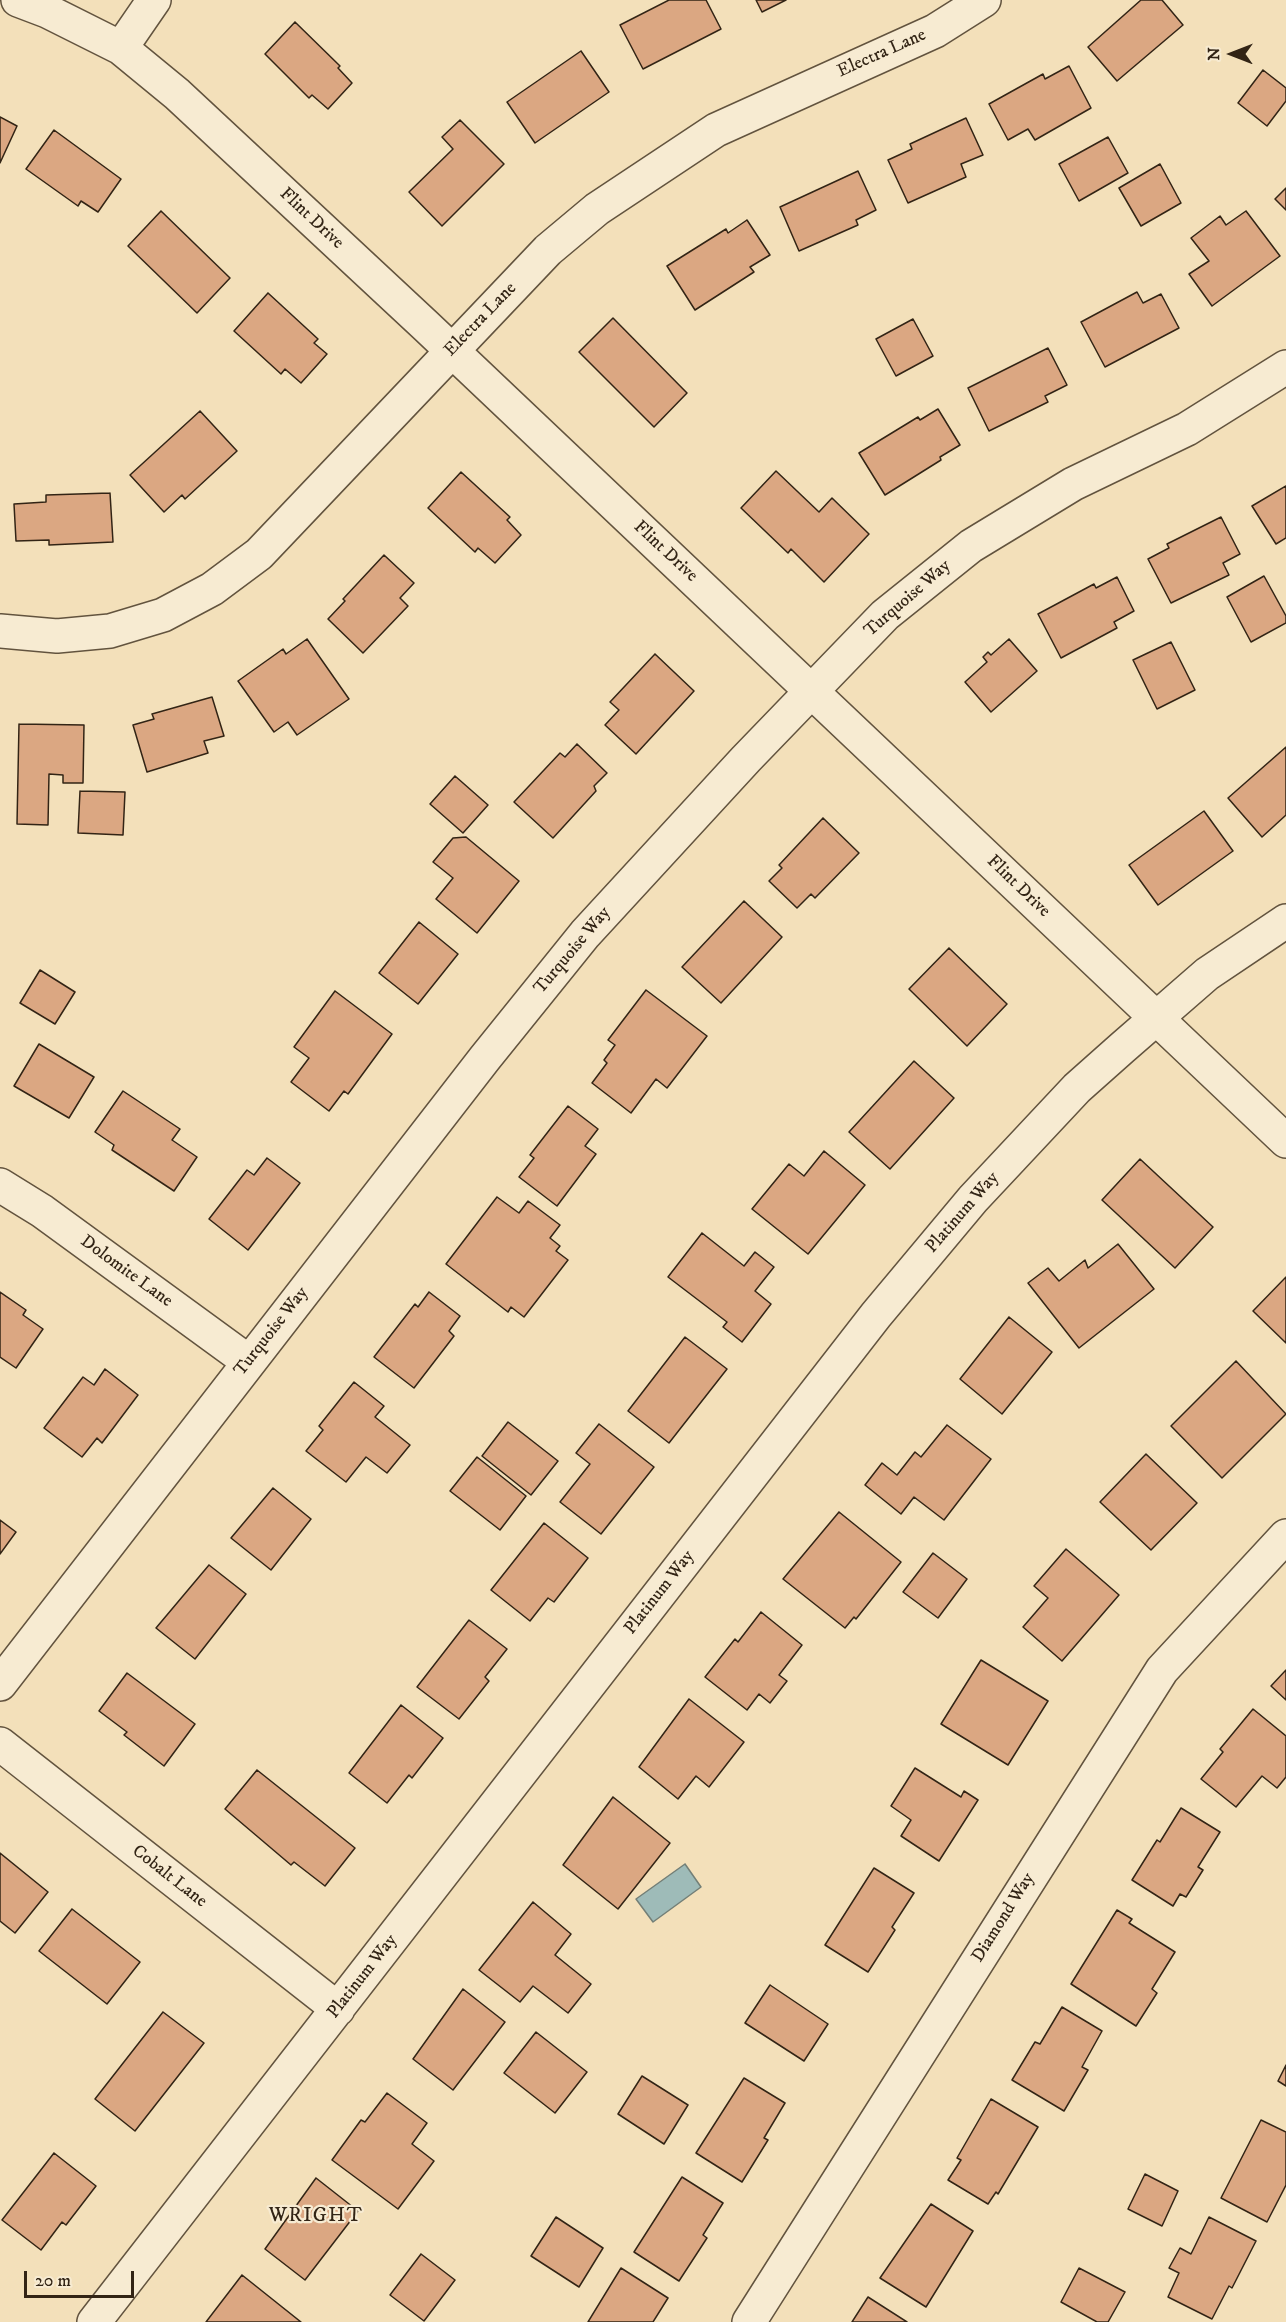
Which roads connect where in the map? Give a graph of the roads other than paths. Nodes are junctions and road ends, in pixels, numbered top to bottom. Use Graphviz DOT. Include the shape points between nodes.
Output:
graph roads {
  1 [pos="18,0"];
  2 [pos="154,0"];
  3 [pos="984,0"];
  4 [pos="121,48"];
  5 [pos="452,350"];
  6 [pos="1286,367"];
  7 [pos="0,631"];
  8 [pos="811,692"];
  9 [pos="1286,921"];
  10 [pos="1155,1018"];
  11 [pos="1286,1141"];
  12 [pos="0,1185"];
  13 [pos="249,1362"];
  14 [pos="1286,1536"];
  15 [pos="0,1684"];
  16 [pos="0,1744"];
  17 [pos="338,2009"];
  18 [pos="94,2322"];
  19 [pos="749,2322"];
  1 -- 4 [label="street, Flint Drive"];
  2 -- 4 [label="street"];
  3 -- 5 [label="street, Electra Lane" via="935,31 716,130 655,168 597,208 548,250"];
  4 -- 5 [label="street, Flint Drive" via="177,94"];
  5 -- 7 [label="street, Electra Lane" via="259,554 212,589 163,615 111,631 57,636"];
  5 -- 8 [label="street, Flint Drive"];
  6 -- 8 [label="street, Turquoise Way" via="1187,429 1073,484 971,546 885,615"];
  8 -- 10 [label="street, Flint Drive"];
  8 -- 13 [label="street, Turquoise Way" via="585,934"];
  9 -- 10 [label="street, Platinum Way" via="1207,974"];
  10 -- 11 [label="street, Flint Drive"];
  10 -- 17 [label="street, Platinum Way" via="1069,1096 973,1199 884,1306"];
  12 -- 13 [label="street, Dolomite Lane" via="42,1211"];
  13 -- 15 [label="street, Turquoise Way"];
  14 -- 19 [label="street, Diamond Way" via="1162,1670"];
  16 -- 17 [label="street, Cobalt Lane"];
  17 -- 18 [label="street, Platinum Way"];
}
